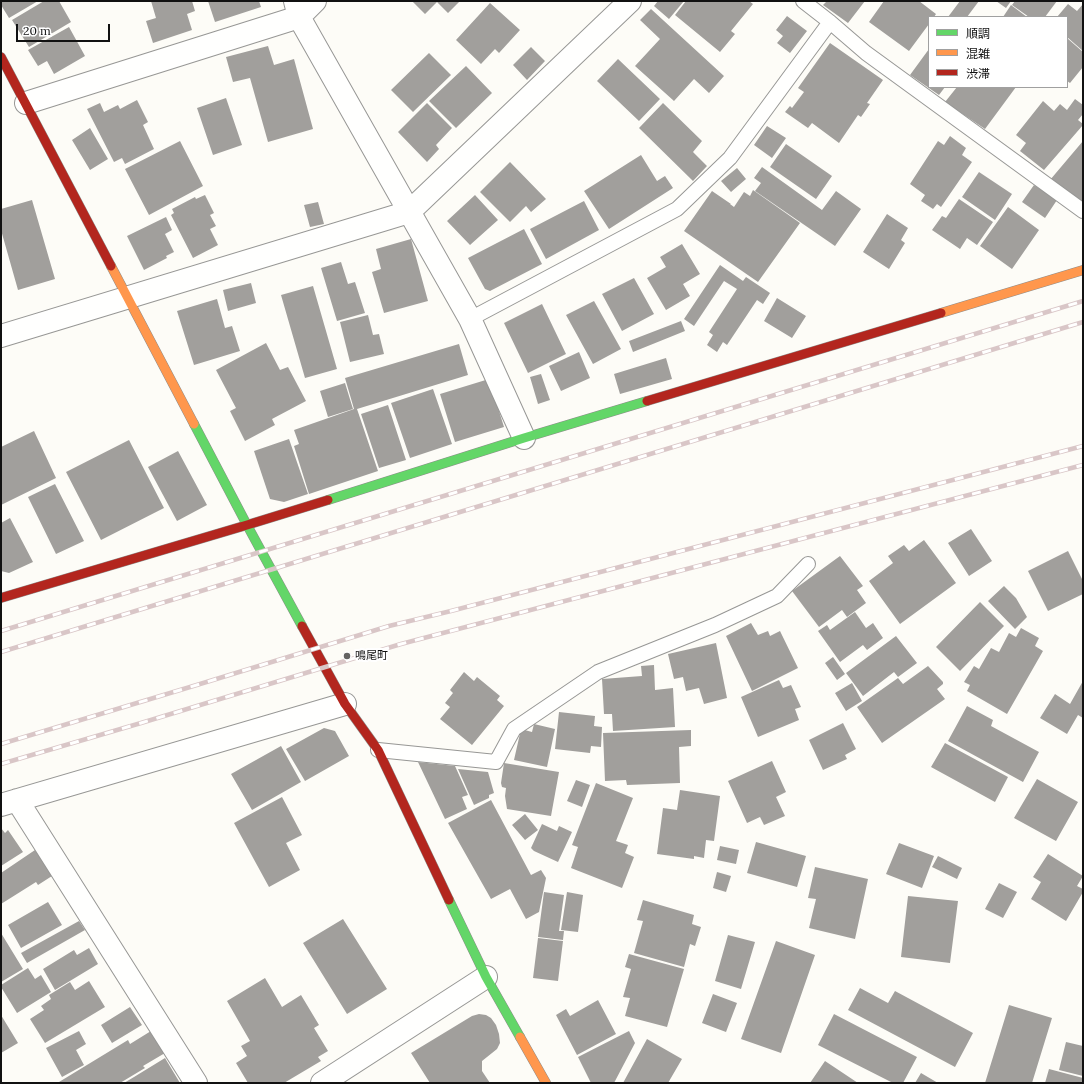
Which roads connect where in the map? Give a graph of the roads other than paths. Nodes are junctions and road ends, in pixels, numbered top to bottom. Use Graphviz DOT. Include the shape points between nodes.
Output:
graph roads {
  1 [pos="315,1"];
  2 [pos="630,1"];
  3 [pos="804,1"];
  4 [pos="297,9"];
  5 [pos="830,22"];
  6 [pos="1,57"];
  7 [pos="26,103"];
  8 [pos="1083,211"];
  9 [pos="410,212"];
  10 [pos="1083,270"];
  11 [pos="128,298"];
  12 [pos="470,319"];
  13 [pos="1,336"];
  14 [pos="524,438"];
  15 [pos="247,525"];
  16 [pos="808,564"];
  17 [pos="1,598"];
  18 [pos="346,704"];
  19 [pos="378,750"];
  20 [pos="9,803"];
  21 [pos="486,977"];
  22 [pos="196,1083"];
  23 [pos="322,1083"];
  24 [pos="546,1083"];
  1 -- 4 [label="street"];
  2 -- 9 [label="street"];
  3 -- 5 [label="lane"];
  4 -- 7 [label="street"];
  4 -- 9 [label="street"];
  5 -- 8 [label="lane" via="866,53"];
  5 -- 12 [label="lane" via="730,158 677,209"];
  6 -- 7 [label="street"];
  7 -- 11 [label="street"];
  9 -- 11 [label="street"];
  9 -- 12 [label="street"];
  10 -- 14 [label="street"];
  11 -- 13 [label="street"];
  11 -- 15 [label="street"];
  12 -- 14 [label="street"];
  14 -- 15 [label="street"];
  15 -- 17 [label="street"];
  15 -- 18 [label="street"];
  16 -- 19 [label="lane" via="777,596 715,626 598,672 514,729 496,762"];
  18 -- 19 [label="street"];
  18 -- 20 [label="street"];
  19 -- 21 [label="street"];
  20 -- 22 [label="street"];
  21 -- 23 [label="street"];
  21 -- 24 [label="street"];
}
